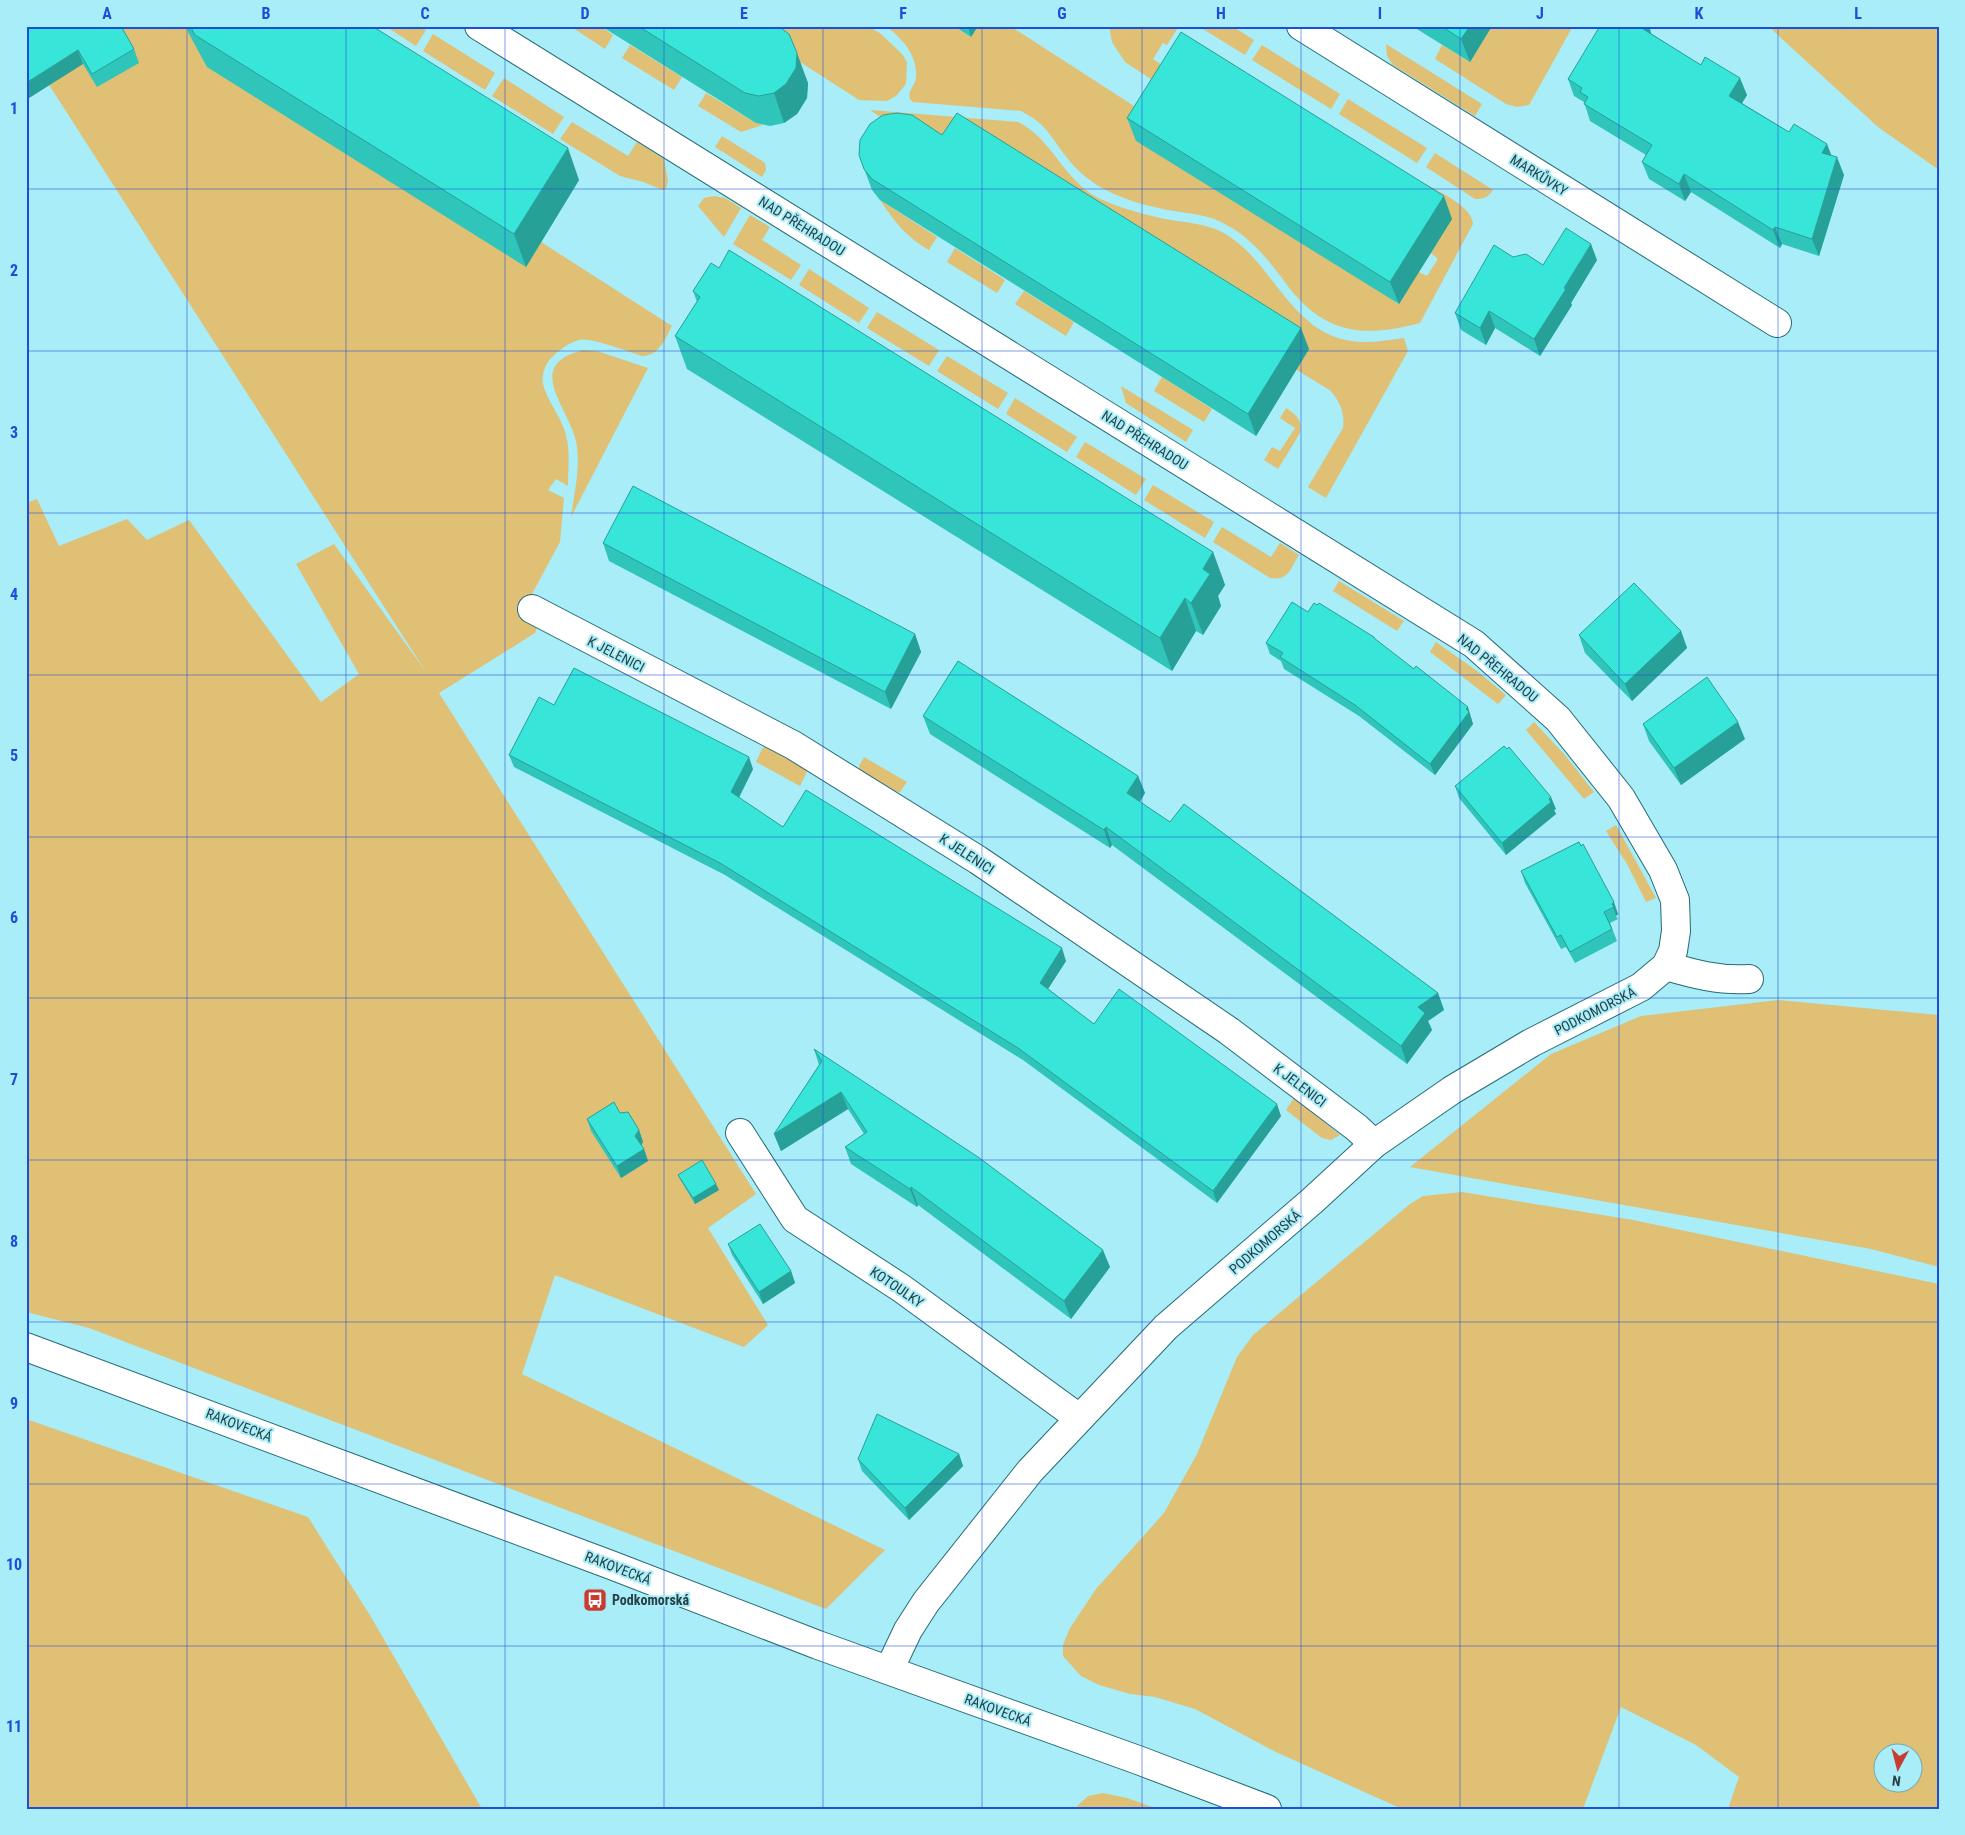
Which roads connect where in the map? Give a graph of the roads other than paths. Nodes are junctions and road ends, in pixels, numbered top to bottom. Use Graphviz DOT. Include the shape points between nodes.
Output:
graph roads {
  1 [pos="479,26"];
  2 [pos="1301,26"];
  3 [pos="1777,323"];
  4 [pos="532,610"];
  5 [pos="1666,966"];
  6 [pos="1749,979"];
  7 [pos="740,1133"];
  8 [pos="1374,1144"];
  9 [pos="26,1347"];
  10 [pos="1079,1418"];
  11 [pos="889,1670"];
  12 [pos="1267,1809"];
  1 -- 5 [label="street, NAD PŘEHRADOU" via="1474,644 1558,719 1621,798 1663,870 1675,900 1676,931 1673,951"];
  2 -- 3 [label="street, MARKŮVKY"];
  4 -- 8 [label="street, K JELENICI" via="793,745 978,860 1229,1031"];
  5 -- 6 [label="street" via="1709,978"];
  5 -- 8 [label="street, PODKOMORSKÁ" via="1641,987 1531,1043 1452,1090"];
  7 -- 10 [label="street, KOTOULKY" via="795,1220 901,1288"];
  8 -- 10 [label="street, PODKOMORSKÁ" via="1166,1327"];
  9 -- 11 [label="street, RAKOVECKÁ"];
  10 -- 11 [label="street, PODKOMORSKÁ" via="1030,1471 926,1602"];
  11 -- 12 [label="street, RAKOVECKÁ"];
}
